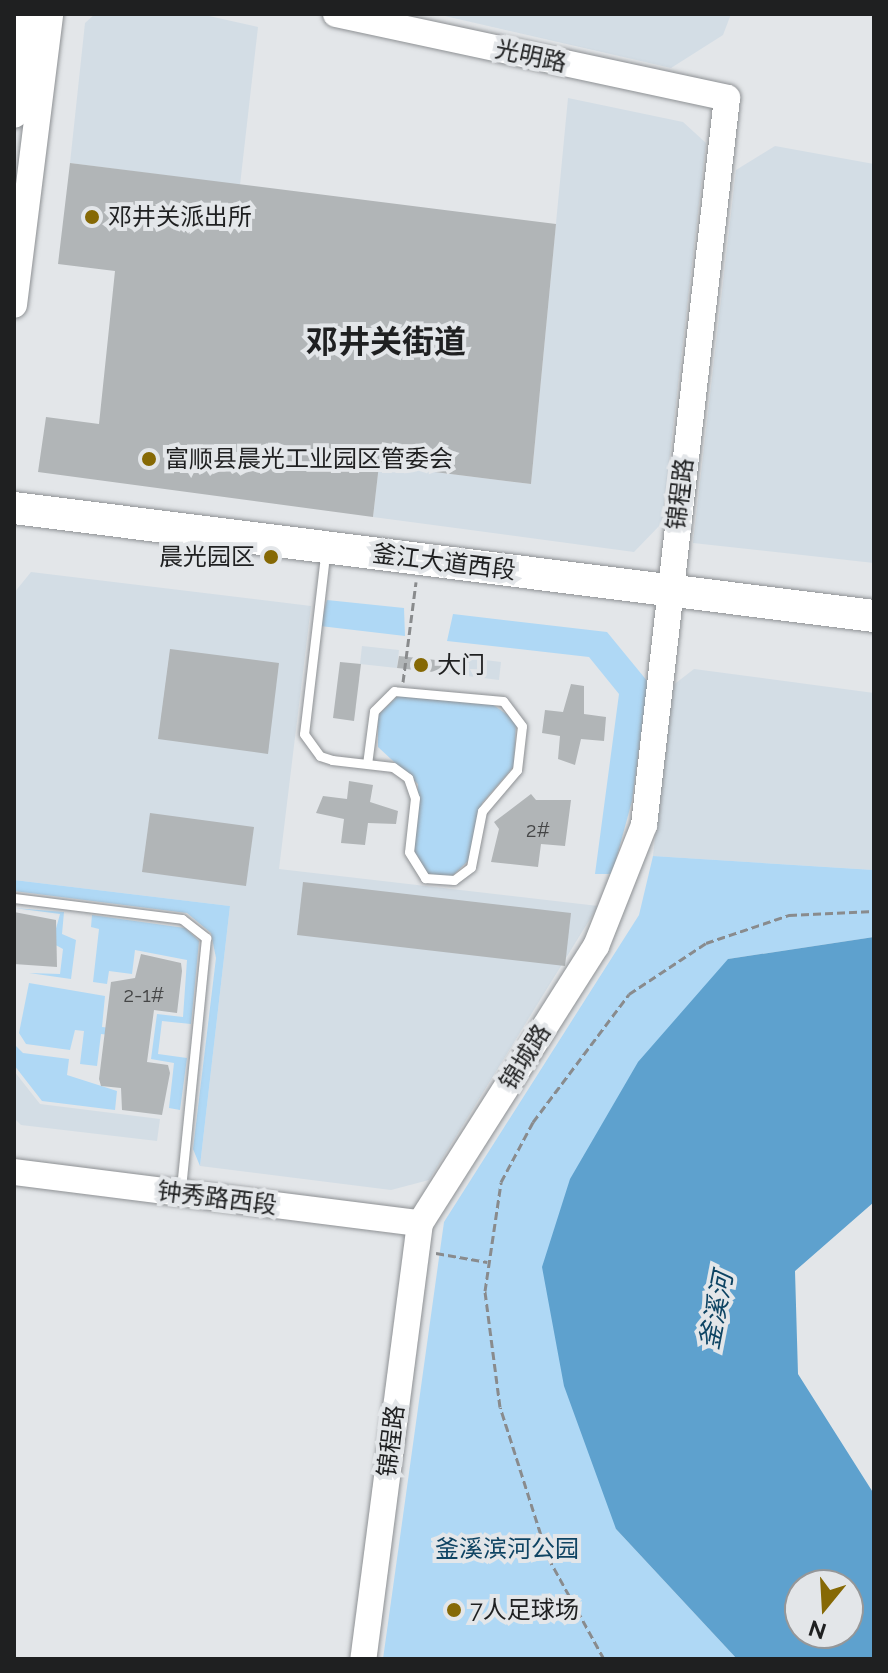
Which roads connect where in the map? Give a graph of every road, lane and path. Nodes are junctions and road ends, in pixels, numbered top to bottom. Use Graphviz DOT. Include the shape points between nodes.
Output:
graph roads {
  1 [pos="27,14"];
  2 [pos="50,14"];
  3 [pos="336,14"];
  4 [pos="727,98"];
  5 [pos="14,115"];
  6 [pos="14,305"];
  7 [pos="14,508"];
  8 [pos="14,524"];
  9 [pos="324,564"];
  10 [pos="417,576"];
  11 [pos="668,598"];
  12 [pos="874,616"];
  13 [pos="874,632"];
  14 [pos="402,690"];
  15 [pos="367,764"];
  16 [pos="624,888"];
  17 [pos="14,898"];
  18 [pos="874,911"];
  19 [pos="14,1172"];
  20 [pos="180,1193"];
  21 [pos="420,1223"];
  22 [pos="416,1250"];
  23 [pos="487,1262"];
  24 [pos="363,1659"];
  25 [pos="603,1659"];
  1 -- 5 [label="street"];
  2 -- 6 [label="street"];
  3 -- 4 [label="street, 光明路"];
  4 -- 11 [label="street, 锦程路"];
  7 -- 11 [label="highway, 釜江大道西段"];
  8 -- 9 [label="highway, 釜江大道西段"];
  9 -- 10 [label="highway, 釜江大道西段"];
  9 -- 15 [label="lane" via="304,734 320,756"];
  10 -- 11 [label="highway, 釜江大道西段"];
  10 -- 14 [label="path"];
  11 -- 12 [label="highway, 釜江大道西段"];
  11 -- 13 [label="highway, 釜江大道西段"];
  11 -- 16 [label="street, 锦程路" via="652,784"];
  14 -- 15 [label="lane" via="376,706"];
  14 -- 15 [label="lane" via="503,701 520,720 517,770 482,811 467,873 442,882 417,871 409,852 411,782 399,770"];
  16 -- 21 [label="street, 锦城路" via="596,946"];
  17 -- 20 [label="lane" via="182,919 206,938"];
  18 -- 23 [label="path" via="789,915 706,943 629,994 514,1151 495,1206"];
  19 -- 20 [label="street, 钟秀路西段"];
  20 -- 21 [label="street, 钟秀路西段"];
  21 -- 22 [label="street, 锦程路"];
  22 -- 23 [label="path"];
  22 -- 24 [label="street, 锦程路"];
  23 -- 25 [label="path" via="489,1348 525,1497"];
}
